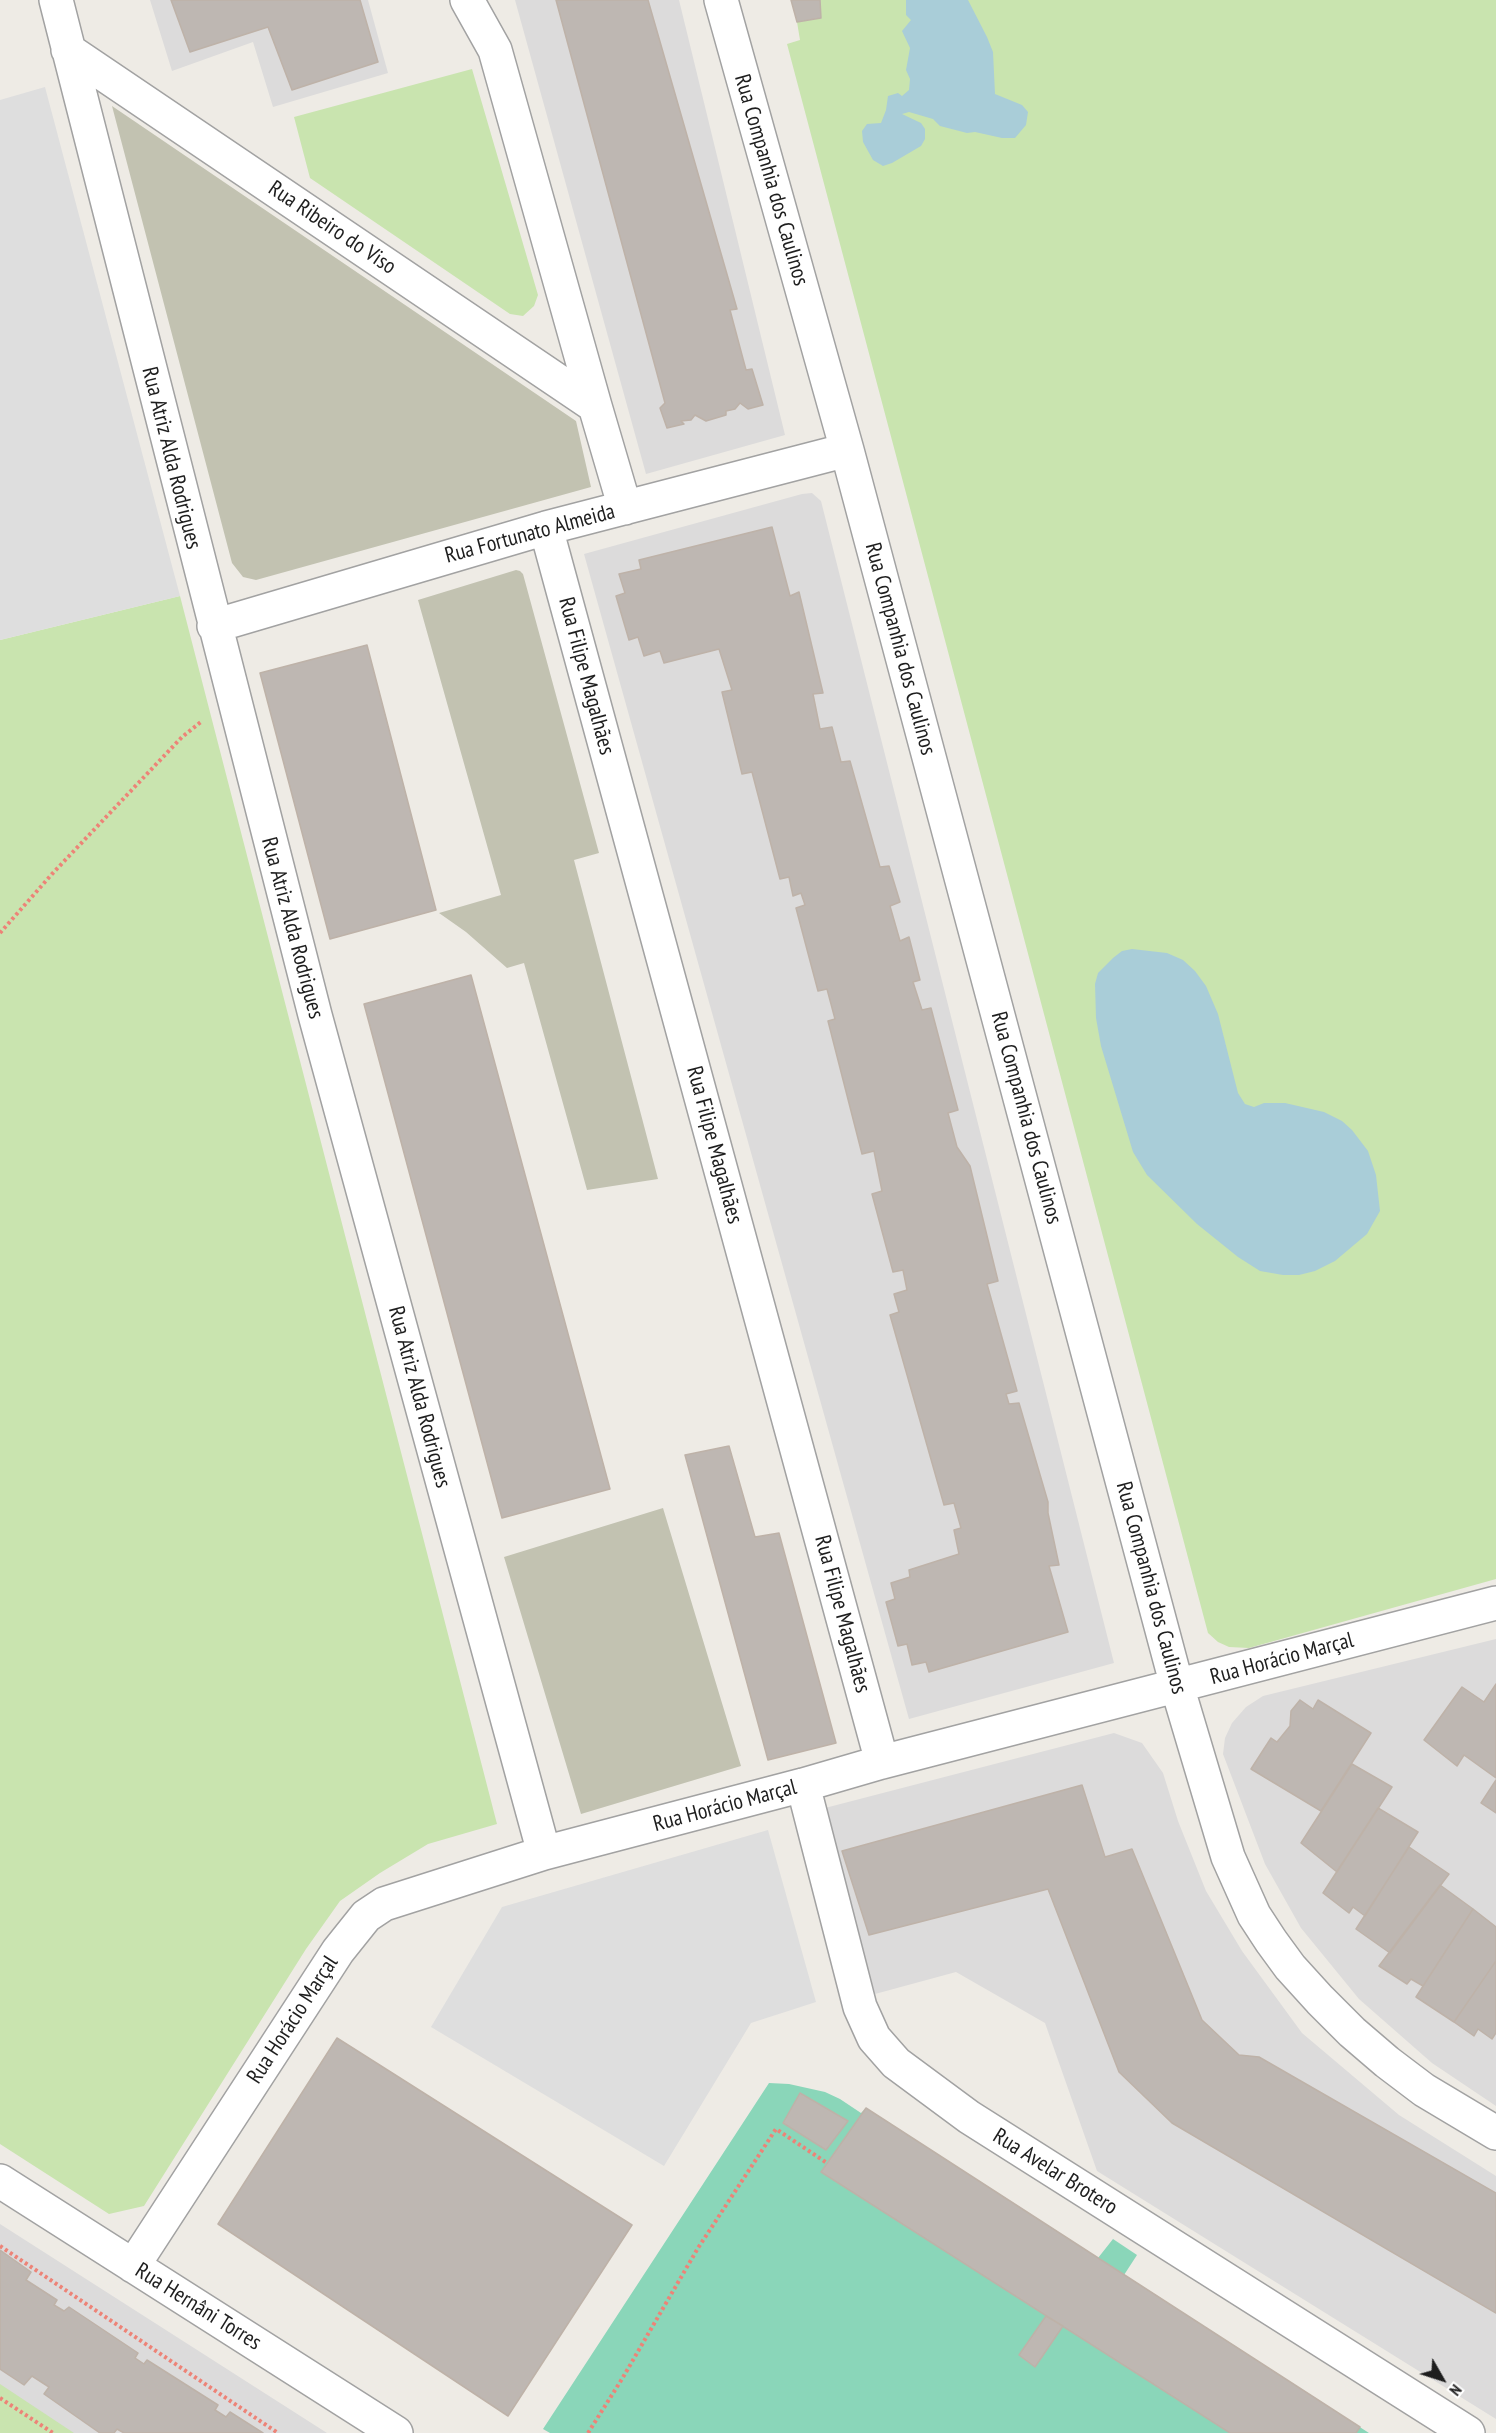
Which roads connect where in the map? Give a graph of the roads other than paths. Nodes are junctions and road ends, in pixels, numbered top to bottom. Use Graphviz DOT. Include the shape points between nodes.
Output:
graph roads {
  1 [pos="56,0"];
  2 [pos="467,0"];
  3 [pos="721,0"];
  4 [pos="68,50"];
  5 [pos="595,406"];
  6 [pos="847,450"];
  7 [pos="625,508"];
  8 [pos="546,528"];
  9 [pos="214,626"];
  10 [pos="1496,1603"];
  11 [pos="1177,1686"];
  12 [pos="882,1762"];
  13 [pos="803,1785"];
  14 [pos="544,1853"];
  15 [pos="1496,2133"];
  16 [pos="0,2181"];
  17 [pos="133,2266"];
  18 [pos="396,2433"];
  19 [pos="1468,2433"];
  1 -- 4 [label="street, Rua Atriz Alda Rodrigues"];
  2 -- 5 [label="street" via="495,50"];
  3 -- 6 [label="street, Rua Companhia dos Caulinos"];
  4 -- 5 [label="street, Rua Ribeiro do Viso"];
  4 -- 9 [label="street, Rua Atriz Alda Rodrigues"];
  5 -- 7 [label="street"];
  6 -- 7 [label="street, Rua Fortunato Almeida"];
  6 -- 11 [label="street, Rua Companhia dos Caulinos"];
  7 -- 8 [label="street, Rua Fortunato Almeida"];
  8 -- 9 [label="street, Rua Fortunato Almeida"];
  8 -- 12 [label="street, Rua Filipe Magalhães"];
  9 -- 14 [label="street, Rua Atriz Alda Rodrigues" via="315,1015"];
  10 -- 11 [label="street, Rua Horácio Marçal"];
  11 -- 12 [label="street, Rua Horácio Marçal"];
  11 -- 15 [label="street, Rua Companhia dos Caulinos" via="1228,1857 1254,1915 1271,1941 1320,2000 1369,2047 1424,2090"];
  12 -- 13 [label="street, Rua Horácio Marçal"];
  13 -- 14 [label="street, Rua Horácio Marçal"];
  13 -- 19 [label="street, Rua Avelar Brotero" via="860,2007 874,2038 896,2063 969,2117"];
  14 -- 17 [label="street, Rua Horácio Marçal" via="384,1904 366,1916 338,1951"];
  16 -- 17 [label="street, Rua Hernâni Torres"];
  17 -- 18 [label="street, Rua Hernâni Torres"];
}
